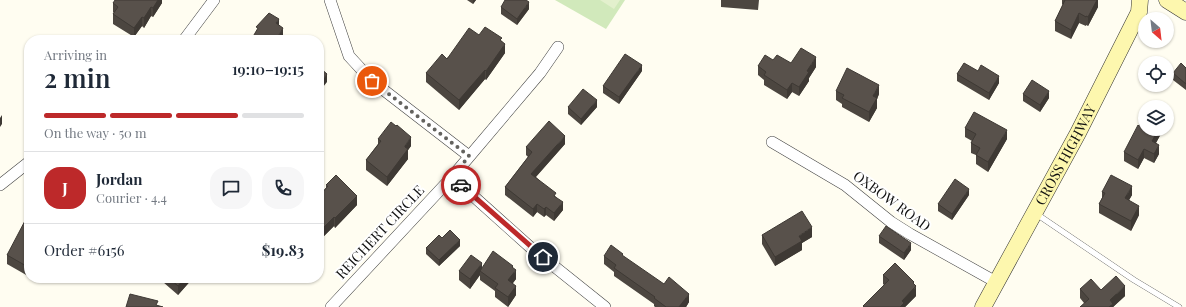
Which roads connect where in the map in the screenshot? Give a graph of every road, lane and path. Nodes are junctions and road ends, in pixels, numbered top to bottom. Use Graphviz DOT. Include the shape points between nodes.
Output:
graph roads {
  1 [pos="214,0"];
  2 [pos="330,0"];
  3 [pos="1140,0"];
  4 [pos="1168,0"];
  5 [pos="1186,12"];
  6 [pos="188,35"];
  7 [pos="558,47"];
  8 [pos="772,142"];
  9 [pos="469,156"];
  10 [pos="24,166"];
  11 [pos="452,177"];
  12 [pos="0,185"];
  13 [pos="1035,212"];
  14 [pos="996,282"];
  15 [pos="331,307"];
  16 [pos="605,307"];
  17 [pos="983,307"];
  18 [pos="1179,307"];
  1 -- 6 [label="street"];
  2 -- 9 [label="street" via="348,56 372,81"];
  3 -- 13 [label="main road, CROSS HIGHWAY" via="1139,12"];
  4 -- 5 [label="main road"];
  7 -- 9 [label="street, REICHERT CIRCLE" via="540,73"];
  8 -- 14 [label="street, OXBOW ROAD" via="845,185 910,234"];
  9 -- 11 [label="street, REICHERT CIRCLE"];
  10 -- 12 [label="street"];
  11 -- 15 [label="street, REICHERT CIRCLE"];
  11 -- 16 [label="street" via="530,247"];
  13 -- 14 [label="main road, CROSS HIGHWAY"];
  13 -- 18 [label="lane" via="1134,280"];
  14 -- 17 [label="main road, CROSS HIGHWAY"];
}
